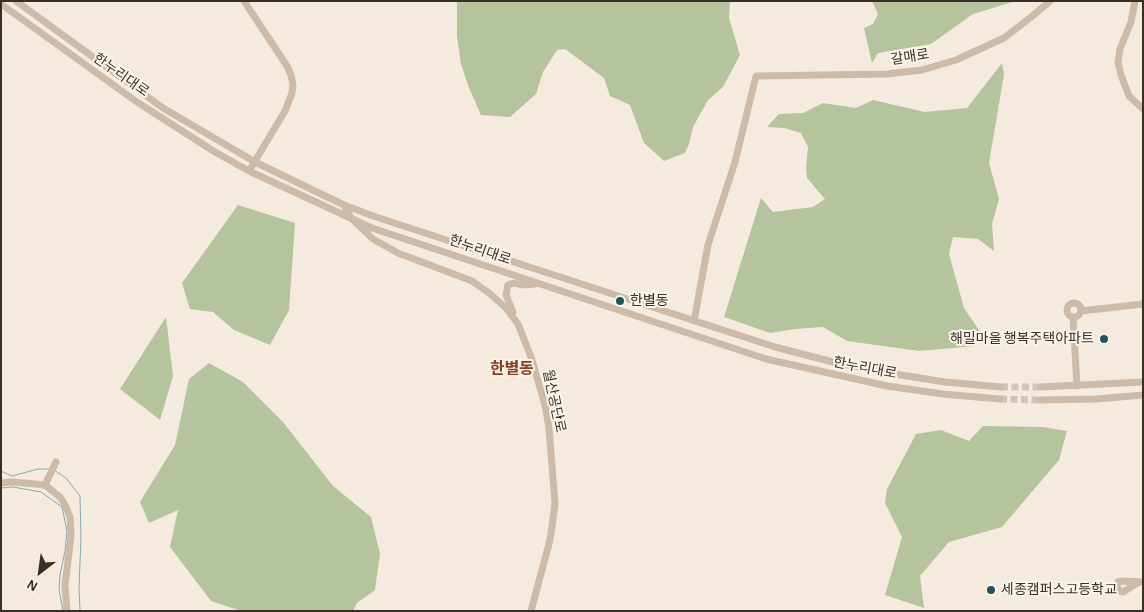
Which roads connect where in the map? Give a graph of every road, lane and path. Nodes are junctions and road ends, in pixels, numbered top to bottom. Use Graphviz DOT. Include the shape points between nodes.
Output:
graph roads {
  1 [pos="16,1"];
  2 [pos="244,1"];
  3 [pos="1050,1"];
  4 [pos="1135,1"];
  5 [pos="1,4"];
  6 [pos="1143,109"];
  7 [pos="255,162"];
  8 [pos="249,171"];
  9 [pos="344,205"];
  10 [pos="351,218"];
  11 [pos="539,283"];
  12 [pos="1143,304"];
  13 [pos="1081,311"];
  14 [pos="1073,317"];
  15 [pos="694,322"];
  16 [pos="518,324"];
  17 [pos="1143,382"];
  18 [pos="1078,386"];
  19 [pos="1001,387"];
  20 [pos="1042,387"];
  21 [pos="1143,395"];
  22 [pos="1000,399"];
  23 [pos="1041,400"];
  24 [pos="56,462"];
  25 [pos="1,483"];
  26 [pos="45,484"];
  27 [pos="67,611"];
  28 [pos="531,611"];
  1 -- 7 [label="street, 한누리대로" via="163,108"];
  2 -- 7 [label="street" via="287,66 293,85 285,111"];
  3 -- 15 [label="street, 갈매로" via="1004,38 956,60 922,70 756,76 735,162 708,245"];
  4 -- 6 [label="street" via="1118,62 1129,96"];
  5 -- 8 [label="street, 한누리대로" via="143,107"];
  7 -- 8 [label="street"];
  7 -- 9 [label="street, 한누리대로"];
  8 -- 10 [label="street, 한누리대로"];
  9 -- 10 [label="street, 월산공단로"];
  9 -- 15 [label="street, 한누리대로"];
  10 -- 11 [label="street, 한누리대로" via="372,228"];
  10 -- 16 [label="street, 월산공단로" via="382,246 472,281 506,308"];
  11 -- 16 [label="street" via="508,285 506,296"];
  11 -- 22 [label="street, 한누리대로" via="766,359 887,386"];
  12 -- 13 [label="street"];
  13 -- 14 [label="street"];
  13 -- 14 [label="street" via="1076,304 1070,305 1067,311"];
  14 -- 18 [label="street"];
  15 -- 19 [label="street, 한누리대로" via="833,362 945,382"];
  16 -- 28 [label="street, 월산공단로" via="545,405 555,504 550,540"];
  17 -- 18 [label="street"];
  18 -- 20 [label="street"];
  21 -- 23 [label="street"];
  24 -- 26 [label="street"];
  25 -- 26 [label="street"];
  26 -- 27 [label="street" via="61,498 70,517 65,585"];
}
